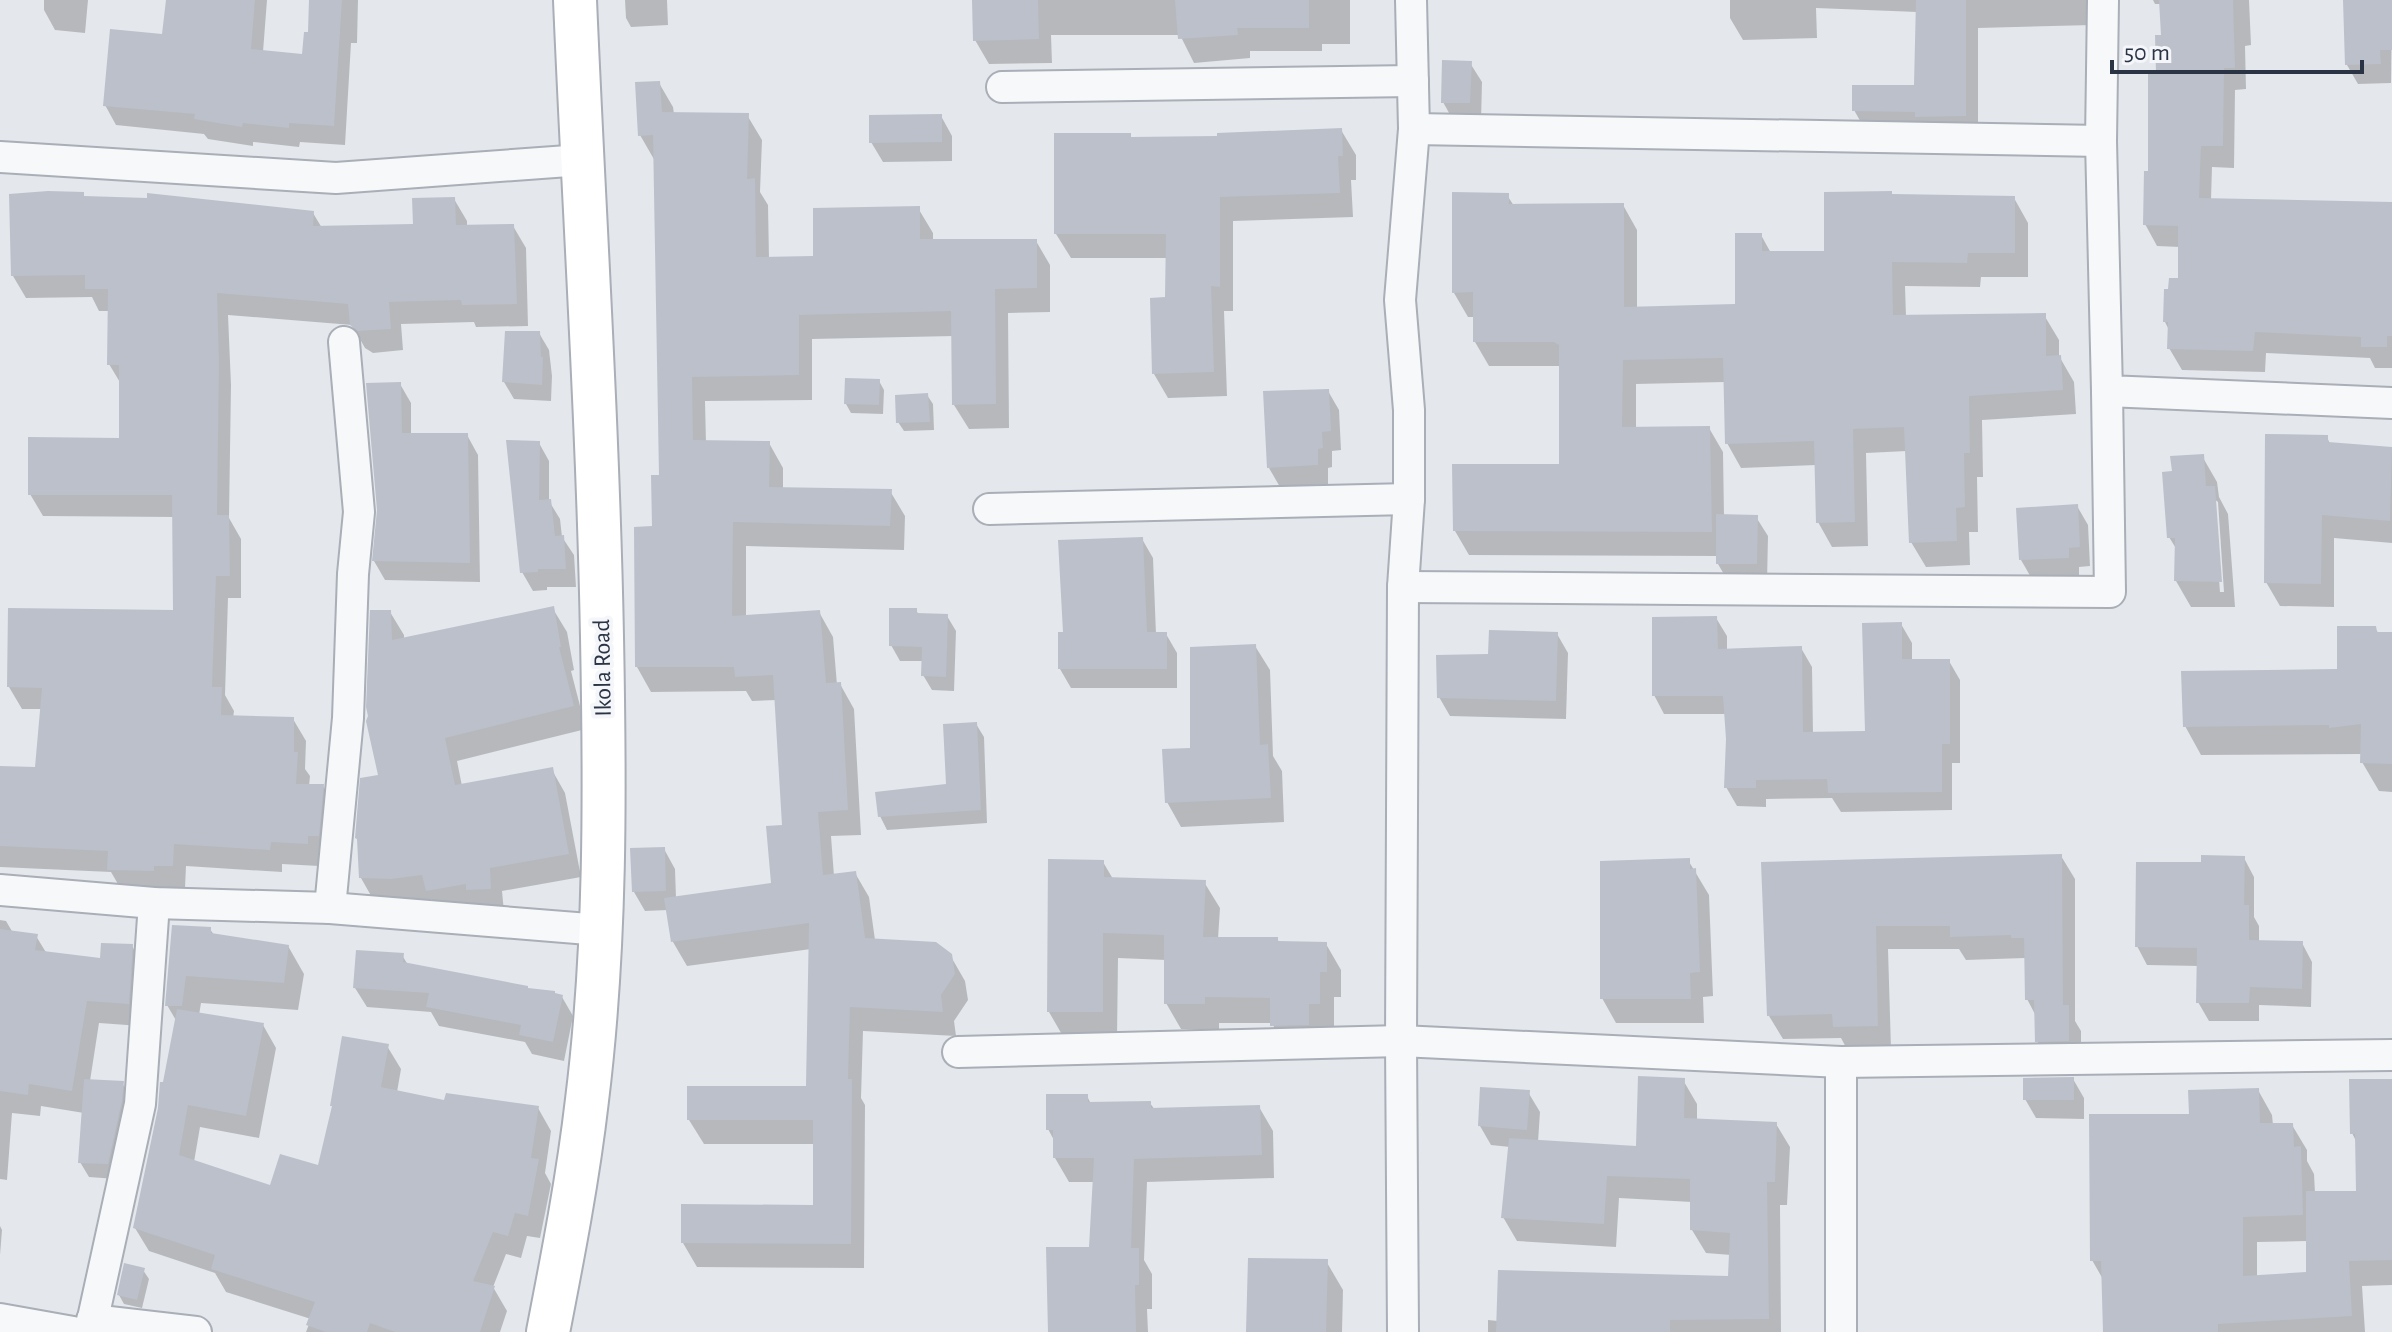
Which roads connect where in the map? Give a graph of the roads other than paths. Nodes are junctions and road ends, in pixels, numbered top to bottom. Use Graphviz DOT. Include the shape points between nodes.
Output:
graph roads {
  1 [pos="575,0"];
  2 [pos="1411,0"];
  3 [pos="2103,0"];
  4 [pos="1413,81"];
  5 [pos="1002,87"];
  6 [pos="1414,129"];
  7 [pos="2101,141"];
  8 [pos="0,157"];
  9 [pos="582,160"];
  10 [pos="344,342"];
  11 [pos="2107,391"];
  12 [pos="2392,403"];
  13 [pos="1409,499"];
  14 [pos="989,509"];
  15 [pos="1403,587"];
  16 [pos="0,890"];
  17 [pos="154,903"];
  18 [pos="330,908"];
  19 [pos="601,930"];
  20 [pos="1401,1041"];
  21 [pos="958,1052"];
  22 [pos="2392,1055"];
  23 [pos="1841,1062"];
  24 [pos="0,1319"];
  25 [pos="85,1328"];
  26 [pos="196,1332"];
  27 [pos="548,1332"];
  28 [pos="1403,1332"];
  29 [pos="1841,1332"];
  1 -- 9 [label="street, Ikola Road"];
  2 -- 4 [label="street"];
  3 -- 7 [label="street"];
  4 -- 5 [label="street"];
  4 -- 6 [label="street"];
  6 -- 7 [label="street"];
  6 -- 13 [label="street" via="1400,300 1409,410"];
  7 -- 11 [label="street"];
  8 -- 9 [label="street" via="336,178"];
  9 -- 19 [label="street, Ikola Road" via="599,482"];
  10 -- 18 [label="street" via="359,512 348,718"];
  11 -- 12 [label="street"];
  11 -- 15 [label="street" via="2110,592"];
  13 -- 14 [label="street"];
  13 -- 15 [label="street"];
  15 -- 20 [label="street"];
  16 -- 17 [label="street"];
  17 -- 18 [label="street"];
  17 -- 25 [label="street" via="140,1104"];
  18 -- 19 [label="street"];
  19 -- 27 [label="street, Ikola Road" via="587,1098"];
  20 -- 21 [label="street"];
  20 -- 23 [label="street"];
  20 -- 28 [label="street"];
  22 -- 23 [label="street"];
  23 -- 29 [label="street"];
  24 -- 25 [label="street"];
  25 -- 26 [label="street"];
}
